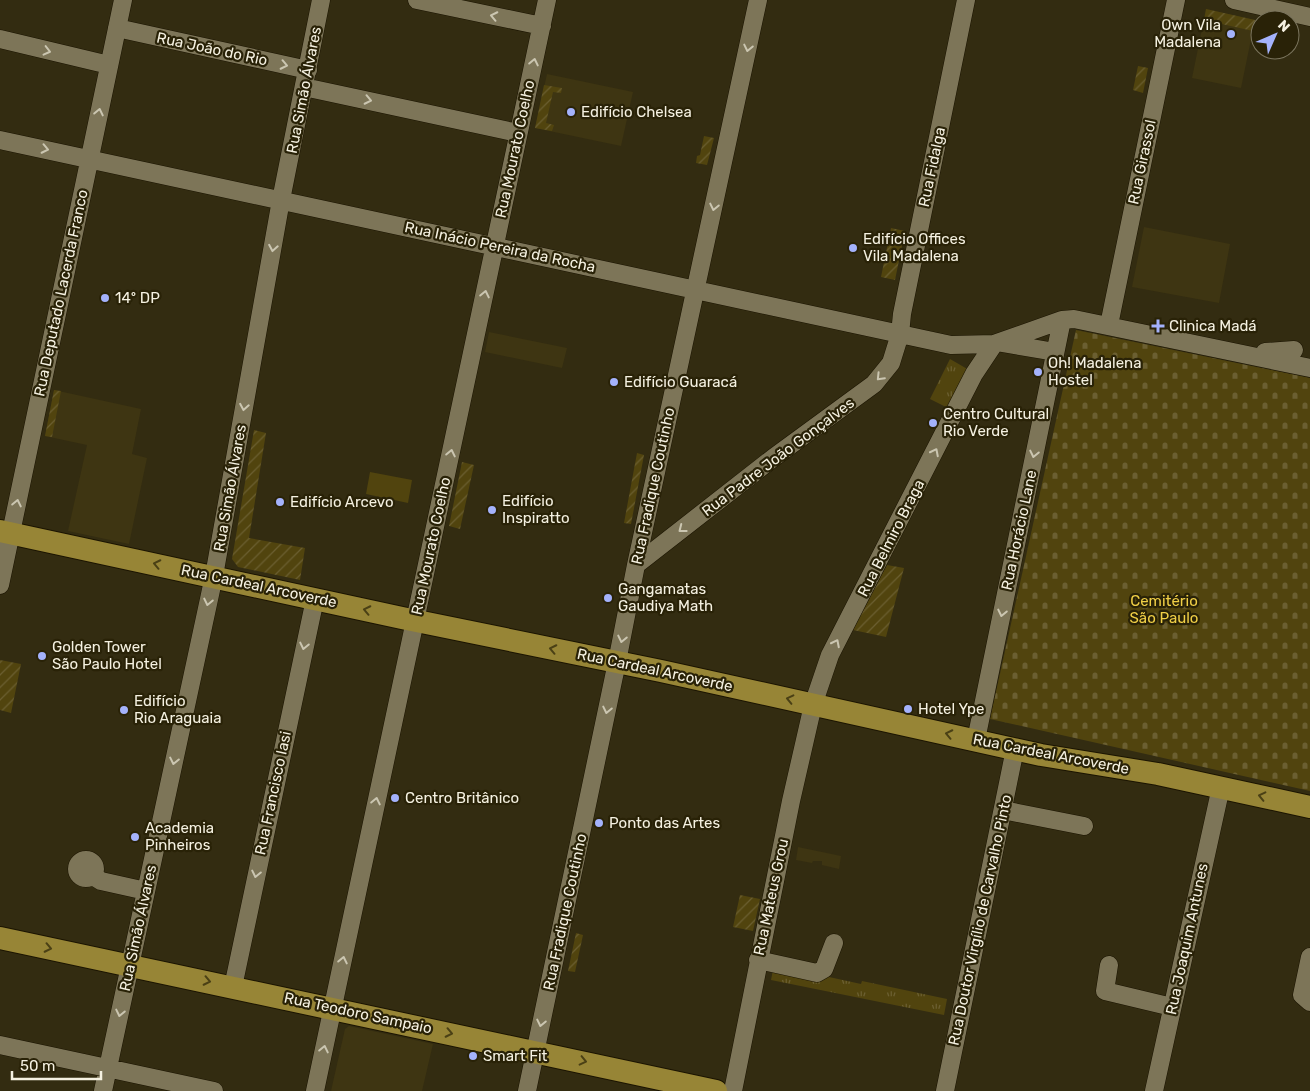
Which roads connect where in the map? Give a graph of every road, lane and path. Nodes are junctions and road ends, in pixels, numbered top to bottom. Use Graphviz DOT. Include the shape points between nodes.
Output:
graph roads {
  1 [pos="123,0"];
  2 [pos="322,0"];
  3 [pos="417,0"];
  4 [pos="547,0"];
  5 [pos="758,0"];
  6 [pos="966,0"];
  7 [pos="1176,0"];
  8 [pos="1234,0"];
  9 [pos="436,2"];
  10 [pos="1310,17"];
  11 [pos="542,26"];
  12 [pos="117,28"];
  13 [pos="0,39"];
  14 [pos="109,65"];
  15 [pos="311,82"];
  16 [pos="510,132"];
  17 [pos="0,140"];
  18 [pos="89,159"];
  19 [pos="282,200"];
  20 [pos="495,246"];
  21 [pos="696,290"];
  22 [pos="1062,320"];
  23 [pos="1109,325"];
  24 [pos="900,334"];
  25 [pos="997,343"];
  26 [pos="964,346"];
  27 [pos="1055,352"];
  28 [pos="1297,353"];
  29 [pos="1310,367"];
  30 [pos="974,374"];
  31 [pos="5,532"];
  32 [pos="636,565"];
  33 [pos="214,576"];
  34 [pos="0,585"];
  35 [pos="315,599"];
  36 [pos="415,621"];
  37 [pos="617,662"];
  38 [pos="813,705"];
  39 [pos="976,740"];
  40 [pos="1016,749"];
  41 [pos="1221,787"];
  42 [pos="1310,807"];
  43 [pos="1003,810"];
  44 [pos="1084,826"];
  45 [pos="92,876"];
  46 [pos="146,891"];
  47 [pos="0,938"];
  48 [pos="834,943"];
  49 [pos="1310,958"];
  50 [pos="758,960"];
  51 [pos="130,965"];
  52 [pos="1109,965"];
  53 [pos="233,987"];
  54 [pos="1310,1002"];
  55 [pos="1172,1007"];
  56 [pos="332,1008"];
  57 [pos="0,1045"];
  58 [pos="536,1051"];
  59 [pos="108,1068"];
  60 [pos="103,1091"];
  61 [pos="214,1091"];
  62 [pos="315,1091"];
  63 [pos="527,1091"];
  64 [pos="716,1091"];
  65 [pos="734,1091"];
  66 [pos="944,1091"];
  67 [pos="1154,1091"];
  1 -- 12 [label="street, Rua Deputado Lacerda Franco"];
  2 -- 15 [label="street, Rua Simão Álvares"];
  3 -- 9 [label="street"];
  4 -- 11 [label="street, Rua Mourato Coelho"];
  5 -- 21 [label="street, Rua Fradique Coutinho, one-way"];
  6 -- 24 [label="street, Rua Fidalga"];
  7 -- 23 [label="street, Rua Girassol"];
  8 -- 10 [label="street"];
  11 -- 9 [label="street, one-way"];
  16 -- 11 [label="street, Rua Mourato Coelho, one-way"];
  12 -- 14 [label="street, Rua Deputado Lacerda Franco"];
  12 -- 15 [label="street, Rua João do Rio, one-way"];
  13 -- 14 [label="street, one-way"];
  18 -- 14 [label="street, Rua Deputado Lacerda Franco, one-way"];
  15 -- 16 [label="street, Rua João do Rio, one-way"];
  15 -- 19 [label="street, Rua Simão Álvares"];
  16 -- 20 [label="street, Rua Mourato Coelho"];
  17 -- 18 [label="street, Rua Inácio Pereira da Rocha, one-way"];
  18 -- 19 [label="street, Rua Inácio Pereira da Rocha"];
  31 -- 18 [label="street, Rua Deputado Lacerda Franco, one-way"];
  19 -- 20 [label="street, Rua Inácio Pereira da Rocha"];
  19 -- 33 [label="street, Rua Simão Álvares, one-way"];
  20 -- 21 [label="street, Rua Inácio Pereira da Rocha"];
  36 -- 20 [label="street, Rua Mourato Coelho, one-way"];
  21 -- 24 [label="street, Rua Inácio Pereira da Rocha"];
  21 -- 32 [label="street, Rua Fradique Coutinho"];
  22 -- 23 [label="street, Rua Inácio Pereira da Rocha" via="1074,318"];
  22 -- 25 [label="street, Rua Inácio Pereira da Rocha"];
  22 -- 27 [label="street, Rua Horácio Lane"];
  23 -- 28 [label="street, Rua Inácio Pereira da Rocha" via="1241,354"];
  24 -- 26 [label="street, Rua Inácio Pereira da Rocha"];
  24 -- 32 [label="street, Rua Padre João Gonçalves, one-way" via="891,363 874,384"];
  25 -- 26 [label="street, Rua Inácio Pereira da Rocha"];
  25 -- 27 [label="street, Rua Inácio Pereira da Rocha"];
  25 -- 30 [label="street, Rua Belmiro Braga"];
  26 -- 30 [label="street" via="973,360"];
  27 -- 39 [label="street, Rua Horácio Lane, one-way"];
  28 -- 29 [label="street, Rua Inácio Pereira da Rocha"];
  38 -- 30 [label="street, Rua Belmiro Braga, one-way" via="830,655"];
  33 -- 31 [label="main road, Rua Cardeal Arcoverde, one-way"];
  31 -- 34 [label="street, Rua Deputado Lacerda Franco"];
  32 -- 37 [label="street, Rua Fradique Coutinho, one-way"];
  33 -- 35 [label="main road, Rua Cardeal Arcoverde"];
  33 -- 46 [label="street, Rua Simão Álvares, one-way"];
  36 -- 35 [label="main road, Rua Cardeal Arcoverde, one-way"];
  35 -- 53 [label="street, Rua Francisco Iasi, one-way"];
  37 -- 36 [label="main road, Rua Cardeal Arcoverde, one-way"];
  56 -- 36 [label="street, Rua Mourato Coelho, one-way"];
  38 -- 37 [label="main road, Rua Cardeal Arcoverde, one-way"];
  37 -- 58 [label="street, Rua Fradique Coutinho, one-way"];
  39 -- 38 [label="main road, Rua Cardeal Arcoverde, one-way"];
  38 -- 50 [label="street, Rua Mateus Grou"];
  39 -- 40 [label="main road, Rua Cardeal Arcoverde"];
  40 -- 41 [label="main road, Rua Cardeal Arcoverde"];
  40 -- 43 [label="street, Rua Doutor Virgílio de Carvalho Pinto"];
  42 -- 41 [label="main road, Rua Cardeal Arcoverde, one-way"];
  41 -- 55 [label="street, Rua Joaquim Antunes"];
  43 -- 44 [label="street"];
  43 -- 66 [label="street, Rua Doutor Virgílio de Carvalho Pinto"];
  45 -- 46 [label="street"];
  46 -- 51 [label="street, Rua Simão Álvares"];
  47 -- 51 [label="main road, Rua Teodoro Sampaio, one-way"];
  48 -- 50 [label="street" via="824,969 817,973"];
  49 -- 54 [label="street" via="1302,995"];
  50 -- 65 [label="street, Rua Mateus Grou"];
  51 -- 53 [label="main road, Rua Teodoro Sampaio, one-way"];
  51 -- 59 [label="street, Rua Simão Álvares, one-way"];
  52 -- 55 [label="street" via="1104,991"];
  53 -- 56 [label="main road, Rua Teodoro Sampaio"];
  55 -- 67 [label="street, Rua Joaquim Antunes"];
  56 -- 58 [label="main road, Rua Teodoro Sampaio, one-way"];
  62 -- 56 [label="street, Rua Mourato Coelho, one-way"];
  57 -- 59 [label="street"];
  58 -- 63 [label="street, Rua Fradique Coutinho"];
  58 -- 64 [label="main road, Rua Teodoro Sampaio, one-way"];
  59 -- 60 [label="street, Rua Simão Álvares"];
  59 -- 61 [label="street"];
}
